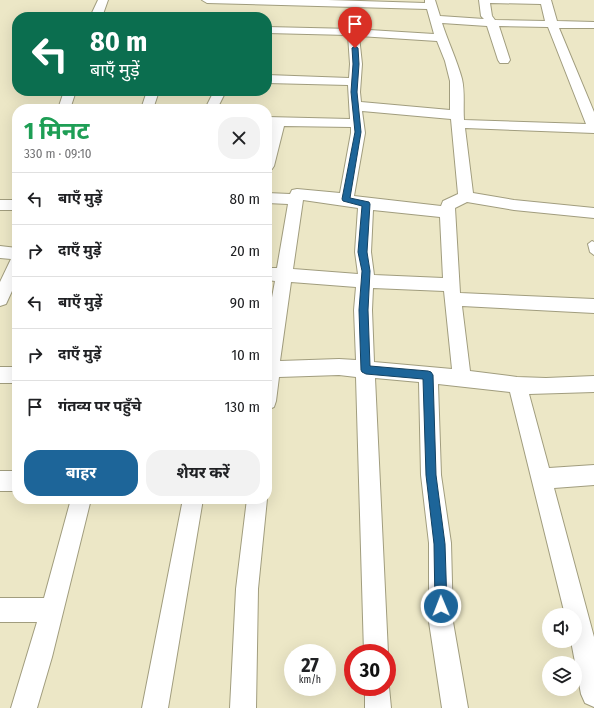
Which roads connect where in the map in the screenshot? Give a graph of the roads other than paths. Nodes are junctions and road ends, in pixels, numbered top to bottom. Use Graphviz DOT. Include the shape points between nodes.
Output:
graph roads {
  1 [pos="103,0"];
  2 [pos="207,0"];
  3 [pos="484,0"];
  4 [pos="487,0"];
  5 [pos="545,1"];
  6 [pos="369,2"];
  7 [pos="431,3"];
  8 [pos="98,12"];
  9 [pos="436,19"];
  10 [pos="492,23"];
  11 [pos="552,24"];
  12 [pos="594,25"];
  13 [pos="272,30"];
  14 [pos="353,32"];
  15 [pos="441,38"];
  16 [pos="504,60"];
  17 [pos="272,79"];
  18 [pos="355,82"];
  19 [pos="588,98"];
  20 [pos="356,106"];
  21 [pos="458,120"];
  22 [pos="273,121"];
  23 [pos="357,123"];
  24 [pos="594,129"];
  25 [pos="466,197"];
  26 [pos="272,198"];
  27 [pos="296,199"];
  28 [pos="346,199"];
  29 [pos="366,204"];
  30 [pos="0,205"];
  31 [pos="12,205"];
  32 [pos="448,212"];
  33 [pos="594,213"];
  34 [pos="592,244"];
  35 [pos="0,252"];
  36 [pos="594,252"];
  37 [pos="12,253"];
  38 [pos="12,274"];
  39 [pos="272,275"];
  40 [pos="284,276"];
  41 [pos="365,281"];
  42 [pos="452,292"];
  43 [pos="0,299"];
  44 [pos="594,306"];
  45 [pos="272,349"];
  46 [pos="272,369"];
  47 [pos="366,370"];
  48 [pos="0,375"];
  49 [pos="12,375"];
  50 [pos="428,375"];
  51 [pos="462,378"];
  52 [pos="594,384"];
  53 [pos="517,385"];
  54 [pos="594,475"];
  55 [pos="542,479"];
  56 [pos="12,481"];
  57 [pos="0,482"];
  58 [pos="80,504"];
  59 [pos="192,504"];
  60 [pos="256,504"];
  61 [pos="0,610"];
  62 [pos="52,610"];
  63 [pos="376,644"];
  64 [pos="594,691"];
  65 [pos="377,696"];
  66 [pos="24,708"];
  67 [pos="155,708"];
  68 [pos="243,708"];
  69 [pos="378,708"];
  70 [pos="455,708"];
  1 -- 8 [label="street"];
  2 -- 6 [label="street"];
  3 -- 10 [label="street"];
  4 -- 5 [label="street"];
  5 -- 11 [label="street"];
  6 -- 7 [label="street"];
  7 -- 9 [label="street"];
  9 -- 10 [label="street"];
  9 -- 15 [label="street"];
  10 -- 11 [label="street"];
  10 -- 16 [label="street"];
  11 -- 12 [label="street"];
  11 -- 19 [label="street"];
  13 -- 14 [label="street"];
  14 -- 15 [label="street"];
  14 -- 18 [label="street"];
  15 -- 21 [label="street" via="456,81"];
  17 -- 18 [label="street"];
  18 -- 20 [label="street"];
  19 -- 24 [label="street"];
  20 -- 21 [label="street"];
  20 -- 23 [label="street"];
  21 -- 24 [label="street"];
  21 -- 25 [label="street"];
  22 -- 23 [label="street"];
  23 -- 28 [label="street" via="358,132"];
  25 -- 32 [label="street" via="448,205"];
  25 -- 33 [label="street"];
  26 -- 27 [label="street"];
  27 -- 28 [label="street" via="297,194"];
  27 -- 40 [label="street"];
  28 -- 29 [label="street"];
  29 -- 32 [label="street"];
  29 -- 41 [label="street" via="362,252 366,271"];
  30 -- 31 [label="street"];
  32 -- 42 [label="street"];
  34 -- 36 [label="lane"];
  35 -- 37 [label="street"];
  38 -- 43 [label="street"];
  39 -- 40 [label="street"];
  40 -- 41 [label="street"];
  40 -- 45 [label="street"];
  41 -- 42 [label="street"];
  41 -- 47 [label="street" via="363,310"];
  42 -- 44 [label="street"];
  42 -- 51 [label="street"];
  46 -- 47 [label="street" via="339,367"];
  47 -- 50 [label="street"];
  47 -- 63 [label="street"];
  48 -- 49 [label="street"];
  50 -- 51 [label="street"];
  50 -- 70 [label="street" via="431,475 440,544 441,622"];
  51 -- 53 [label="street"];
  52 -- 53 [label="street"];
  53 -- 55 [label="street"];
  54 -- 55 [label="street"];
  55 -- 64 [label="street"];
  56 -- 57 [label="street"];
  58 -- 62 [label="street"];
  59 -- 67 [label="street"];
  60 -- 68 [label="street" via="247,589"];
  61 -- 62 [label="street"];
  62 -- 66 [label="street"];
  65 -- 69 [label="street"];
}
